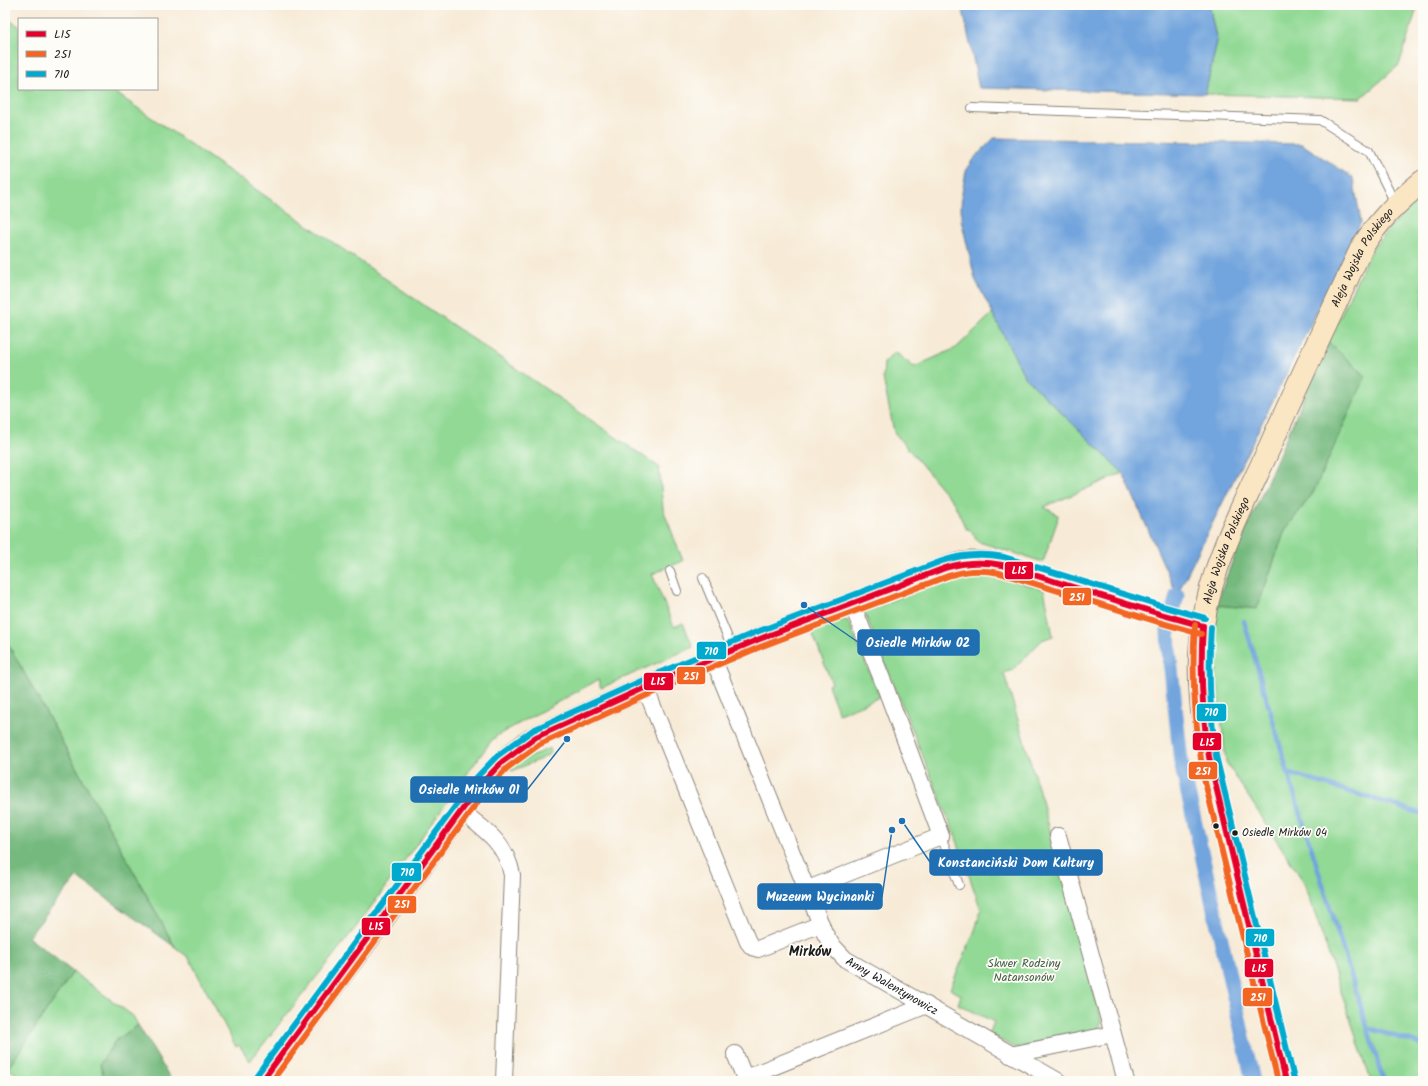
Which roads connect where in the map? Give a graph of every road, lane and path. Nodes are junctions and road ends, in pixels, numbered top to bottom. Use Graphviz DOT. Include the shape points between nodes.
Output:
graph roads {
  1 [pos="972,108"];
  2 [pos="1423,182"];
  3 [pos="1396,204"];
  4 [pos="670,572"];
  5 [pos="703,578"];
  6 [pos="678,591"];
  7 [pos="852,604"];
  8 [pos="1203,626"];
  9 [pos="733,650"];
  10 [pos="713,658"];
  11 [pos="645,687"];
  12 [pos="462,811"];
  13 [pos="941,836"];
  14 [pos="1058,836"];
  15 [pos="960,885"];
  16 [pos="808,889"];
  17 [pos="821,924"];
  18 [pos="927,1005"];
  19 [pos="1113,1034"];
  20 [pos="735,1054"];
  21 [pos="1010,1055"];
  22 [pos="746,1079"];
  23 [pos="262,1081"];
  24 [pos="504,1081"];
  25 [pos="1058,1081"];
  26 [pos="1126,1081"];
  27 [pos="1286,1081"];
  1 -- 3 [label="lane" via="1320,120 1369,151"];
  2 -- 3 [label="street, Aleja Wojska Polskiego"];
  3 -- 8 [label="street, Aleja Wojska Polskiego" via="1372,231 1361,249 1282,419 1234,526 1214,578"];
  4 -- 6 [label="lane"];
  5 -- 9 [label="lane"];
  7 -- 8 [label="street" via="951,566 978,562 1002,565"];
  7 -- 9 [label="street"];
  7 -- 13 [label="street"];
  8 -- 27 [label="street, Aleja Wojska Polskiego" via="1200,672 1207,750"];
  9 -- 10 [label="street"];
  10 -- 11 [label="street"];
  10 -- 16 [label="street, Anny Walentynowicz"];
  11 -- 12 [label="street" via="542,734 524,745 491,772"];
  11 -- 17 [label="street" via="748,942 758,949"];
  12 -- 23 [label="street"];
  12 -- 24 [label="street" via="497,841 511,870"];
  13 -- 15 [label="lane"];
  13 -- 16 [label="street"];
  14 -- 19 [label="street"];
  16 -- 17 [label="street, Anny Walentynowicz"];
  17 -- 18 [label="street, Anny Walentynowicz" via="830,944 845,959"];
  18 -- 21 [label="street, Anny Walentynowicz"];
  18 -- 22 [label="street"];
  19 -- 21 [label="street"];
  19 -- 26 [label="street"];
  20 -- 22 [label="street"];
  21 -- 25 [label="street, Anny Walentynowicz"];
}
